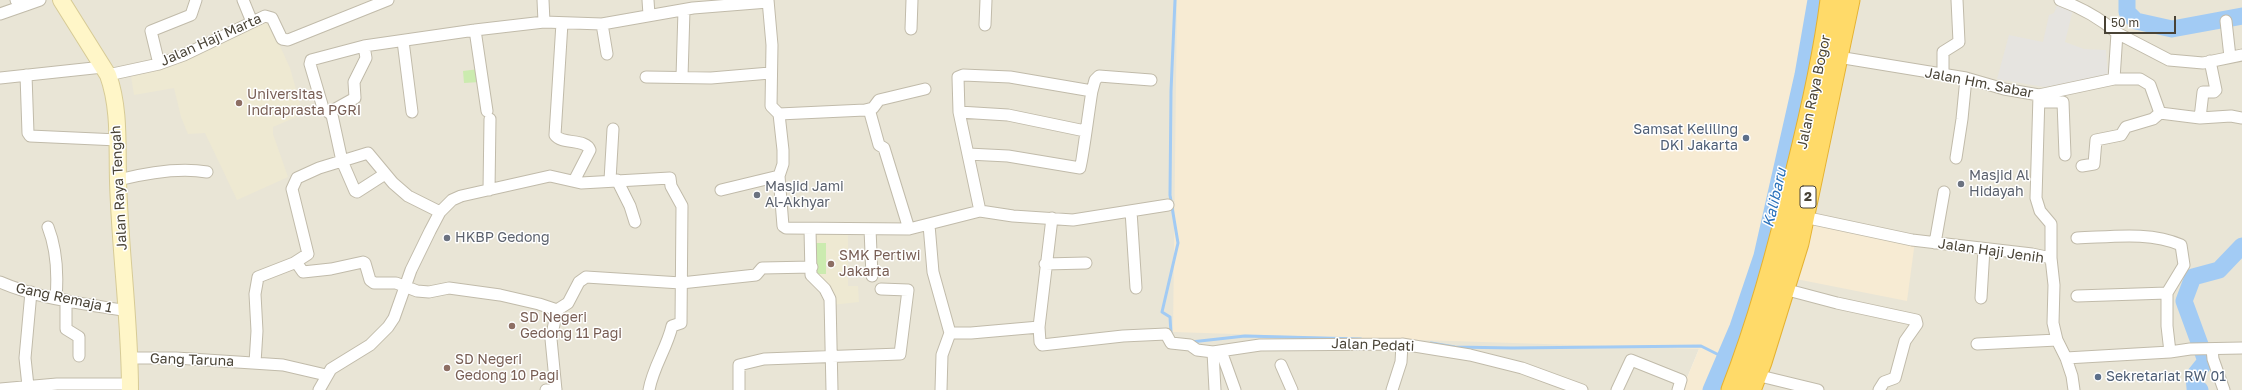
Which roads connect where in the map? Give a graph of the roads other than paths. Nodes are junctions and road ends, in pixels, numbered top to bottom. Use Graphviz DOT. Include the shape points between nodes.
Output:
graph roads {
  1 [pos="40,0"];
  2 [pos="61,0"];
  3 [pos="196,0"];
  4 [pos="243,0"];
  5 [pos="388,0"];
  6 [pos="543,0"];
  7 [pos="648,0"];
  8 [pos="912,0"];
  9 [pos="986,0"];
  10 [pos="1831,0"];
  11 [pos="1849,0"];
  12 [pos="1958,0"];
  13 [pos="2060,0"];
  14 [pos="768,1"];
  15 [pos="19,3"];
  16 [pos="724,3"];
  17 [pos="684,10"];
  18 [pos="0,14"];
  19 [pos="649,15"];
  20 [pos="2226,21"];
  21 [pos="252,22"];
  22 [pos="544,22"];
  23 [pos="562,23"];
  24 [pos="602,24"];
  25 [pos="985,25"];
  26 [pos="910,28"];
  27 [pos="475,30"];
  28 [pos="2117,33"];
  29 [pos="403,41"];
  30 [pos="364,46"];
  31 [pos="607,54"];
  32 [pos="2242,55"];
  33 [pos="1838,57"];
  34 [pos="2230,57"];
  35 [pos="2210,62"];
  36 [pos="159,64"];
  37 [pos="105,71"];
  38 [pos="770,73"];
  39 [pos="26,75"];
  40 [pos="1943,75"];
  41 [pos="646,77"];
  42 [pos="682,77"];
  43 [pos="0,78"];
  44 [pos="1966,78"];
  45 [pos="2114,79"];
  46 [pos="1150,80"];
  47 [pos="925,89"];
  48 [pos="1092,91"];
  49 [pos="2039,98"];
  50 [pos="869,109"];
  51 [pos="330,112"];
  52 [pos="412,112"];
  53 [pos="959,112"];
  54 [pos="2160,113"];
  55 [pos="779,114"];
  56 [pos="2200,118"];
  57 [pos="2242,118"];
  58 [pos="613,129"];
  59 [pos="1085,131"];
  60 [pos="118,140"];
  61 [pos="968,154"];
  62 [pos="2065,155"];
  63 [pos="1956,158"];
  64 [pos="342,161"];
  65 [pos="2082,166"];
  66 [pos="207,172"];
  67 [pos="385,174"];
  68 [pos="779,176"];
  69 [pos="118,180"];
  70 [pos="614,180"];
  71 [pos="574,181"];
  72 [pos="489,190"];
  73 [pos="721,190"];
  74 [pos="1944,192"];
  75 [pos="1168,205"];
  76 [pos="980,211"];
  77 [pos="1131,211"];
  78 [pos="440,212"];
  79 [pos="1804,217"];
  80 [pos="1052,218"];
  81 [pos="635,222"];
  82 [pos="929,225"];
  83 [pos="48,227"];
  84 [pos="810,229"];
  85 [pos="870,229"];
  86 [pos="909,229"];
  87 [pos="2077,238"];
  88 [pos="1935,243"];
  89 [pos="1984,249"];
  90 [pos="2051,258"];
  91 [pos="296,262"];
  92 [pos="1086,263"];
  93 [pos="1045,264"];
  94 [pos="812,267"];
  95 [pos="872,276"];
  96 [pos="0,282"];
  97 [pos="681,283"];
  98 [pos="404,287"];
  99 [pos="1136,288"];
  100 [pos="881,289"];
  101 [pos="1784,289"];
  102 [pos="30,292"];
  103 [pos="2167,293"];
  104 [pos="2077,296"];
  105 [pos="1981,298"];
  106 [pos="61,299"];
  107 [pos="557,310"];
  108 [pos="128,311"];
  109 [pos="1039,327"];
  110 [pos="950,333"];
  111 [pos="2057,340"];
  112 [pos="1402,344"];
  113 [pos="1977,344"];
  114 [pos="2242,348"];
  115 [pos="2209,349"];
  116 [pos="1217,352"];
  117 [pos="2170,352"];
  118 [pos="80,356"];
  119 [pos="831,356"];
  120 [pos="130,358"];
  121 [pos="2066,358"];
  122 [pos="255,363"];
  123 [pos="1282,365"];
  124 [pos="326,375"];
  125 [pos="1753,383"];
  126 [pos="28,386"];
  127 [pos="130,387"];
  128 [pos="1679,387"];
  129 [pos="0,389"];
  130 [pos="319,390"];
  131 [pos="553,390"];
  132 [pos="649,390"];
  133 [pos="739,390"];
  134 [pos="832,390"];
  135 [pos="941,390"];
  136 [pos="1214,390"];
  137 [pos="1235,390"];
  138 [pos="1292,390"];
  139 [pos="1392,390"];
  140 [pos="1582,390"];
  141 [pos="1617,390"];
  142 [pos="1732,390"];
  143 [pos="1818,390"];
  144 [pos="1879,390"];
  145 [pos="2074,390"];
  146 [pos="2224,390"];
  1 -- 15 [label="street"];
  2 -- 37 [label="street, Jalan Raya Tengah"];
  3 -- 36 [label="street" via="191,15 151,31"];
  4 -- 21 [label="street"];
  5 -- 21 [label="street, Jalan Haji Marta" via="288,40 282,39 269,15"];
  6 -- 22 [label="street"];
  7 -- 19 [label="street"];
  8 -- 26 [label="street"];
  9 -- 25 [label="street"];
  10 -- 142 [label="highway, Jalan Raya Bogor / 2" via="1827,34 1786,218 1755,328"];
  11 -- 33 [label="highway, Jalan Raya Bogor / 2"];
  12 -- 40 [label="street" via="1959,42 1943,52"];
  13 -- 28 [label="street" via="2098,18"];
  14 -- 16 [label="street"];
  14 -- 38 [label="street" via="772,45"];
  15 -- 18 [label="street"];
  16 -- 17 [label="street"];
  17 -- 19 [label="street"];
  17 -- 42 [label="street"];
  19 -- 24 [label="street"];
  20 -- 34 [label="street"];
  21 -- 36 [label="street, Jalan Haji Marta" via="184,55"];
  22 -- 23 [label="street"];
  22 -- 27 [label="street"];
  23 -- 24 [label="street"];
  23 -- 71 [label="street" via="555,135 586,145 590,150"];
  24 -- 31 [label="street"];
  27 -- 29 [label="street"];
  27 -- 72 [label="street" via="488,115"];
  28 -- 35 [label="street" via="2169,60 2189,63"];
  28 -- 45 [label="street"];
  29 -- 30 [label="street"];
  29 -- 52 [label="street"];
  30 -- 51 [label="street" via="366,58 354,82 355,98"];
  30 -- 51 [label="street" via="311,60 323,108"];
  32 -- 34 [label="street"];
  33 -- 40 [label="street, Jalan Hm. Sabar"];
  33 -- 79 [label="highway, Jalan Raya Bogor / 2"];
  34 -- 35 [label="street"];
  35 -- 56 [label="street" via="2216,90 2203,92"];
  36 -- 37 [label="street, Jalan Haji Marta"];
  37 -- 39 [label="street, Jalan Haji Marta"];
  37 -- 60 [label="street, Jalan Raya Tengah" via="114,97"];
  38 -- 42 [label="street" via="711,78"];
  38 -- 55 [label="street" via="771,106"];
  39 -- 43 [label="street, Jalan Haji Marta"];
  39 -- 60 [label="street" via="30,136"];
  40 -- 44 [label="street, Jalan Hm. Sabar"];
  41 -- 42 [label="street"];
  44 -- 49 [label="street, Jalan Hm. Sabar"];
  44 -- 63 [label="street"];
  45 -- 49 [label="street, Jalan Hm. Sabar"];
  45 -- 54 [label="street, Jalan Hm. Sabar" via="2140,79 2148,82"];
  46 -- 48 [label="street" via="1099,76"];
  47 -- 50 [label="street" via="879,100"];
  48 -- 53 [label="street" via="1010,77 963,75 957,79"];
  48 -- 59 [label="street"];
  49 -- 62 [label="street" via="2063,102"];
  49 -- 90 [label="street" via="2036,198 2040,210 2052,224"];
  50 -- 55 [label="street"];
  50 -- 86 [label="street"];
  51 -- 64 [label="street"];
  53 -- 59 [label="street" via="1008,115"];
  53 -- 61 [label="street"];
  54 -- 56 [label="street"];
  54 -- 65 [label="street" via="2153,119 2126,127 2122,135 2096,140 2094,164"];
  55 -- 68 [label="street" via="783,164"];
  56 -- 57 [label="street"];
  58 -- 70 [label="street"];
  59 -- 61 [label="street" via="1083,162 1077,168 1008,156"];
  60 -- 69 [label="street, Jalan Raya Tengah"];
  61 -- 76 [label="street"];
  64 -- 67 [label="street" via="368,153"];
  64 -- 67 [label="street" via="356,192"];
  64 -- 91 [label="street" via="300,176 292,186 309,251"];
  66 -- 69 [label="street" via="171,171"];
  67 -- 78 [label="street" via="408,196"];
  68 -- 73 [label="street"];
  68 -- 84 [label="street" via="783,226"];
  69 -- 108 [label="street, Jalan Raya Tengah"];
  70 -- 71 [label="street" via="587,183"];
  70 -- 81 [label="street" via="630,206"];
  70 -- 97 [label="street" via="643,181 670,178 671,186 682,206"];
  71 -- 72 [label="street" via="550,176"];
  72 -- 78 [label="street" via="461,196 445,205"];
  74 -- 88 [label="street"];
  75 -- 77 [label="street"];
  76 -- 80 [label="street"];
  76 -- 82 [label="street"];
  77 -- 80 [label="street" via="1073,220"];
  77 -- 99 [label="street"];
  78 -- 98 [label="street"];
  79 -- 88 [label="street, Jalan Haji Jenih"];
  79 -- 101 [label="highway, Jalan Raya Bogor / 2"];
  80 -- 93 [label="street"];
  82 -- 86 [label="street"];
  82 -- 110 [label="street" via="933,272"];
  83 -- 106 [label="street" via="54,245"];
  84 -- 85 [label="street"];
  84 -- 94 [label="street"];
  85 -- 86 [label="street"];
  85 -- 95 [label="street"];
  87 -- 103 [label="street" via="2166,238 2181,245 2184,265"];
  88 -- 89 [label="street, Jalan Haji Jenih"];
  89 -- 90 [label="street, Jalan Haji Jenih"];
  89 -- 105 [label="street"];
  90 -- 111 [label="street, Jalan Haji Jenih" via="2054,285 2053,323"];
  91 -- 98 [label="street" via="303,272 363,262 366,263 372,282 396,283"];
  91 -- 122 [label="street" via="258,276 255,294"];
  92 -- 93 [label="street"];
  93 -- 109 [label="street"];
  94 -- 97 [label="street" via="762,268 756,275"];
  94 -- 119 [label="street" via="812,277 823,286 830,299"];
  96 -- 102 [label="street, Gang Remaja 1"];
  97 -- 107 [label="street" via="586,277 579,282 568,303"];
  97 -- 132 [label="street" via="681,323 672,326 669,340 651,378"];
  98 -- 107 [label="street" via="429,292 449,288 461,289 523,300"];
  98 -- 124 [label="street" via="394,318 379,337"];
  100 -- 119 [label="street" via="908,290 901,353"];
  101 -- 125 [label="highway, Jalan Raya Bogor / 2"];
  101 -- 144 [label="street" via="1914,319 1917,324 1905,341 1895,378 1884,382"];
  102 -- 106 [label="street, Gang Remaja 1"];
  102 -- 126 [label="street" via="25,358"];
  103 -- 104 [label="street"];
  103 -- 117 [label="street"];
  106 -- 108 [label="street, Gang Remaja 1"];
  106 -- 118 [label="street" via="66,329 79,337"];
  107 -- 131 [label="street" via="551,339"];
  108 -- 120 [label="street, Jalan Raya Tengah"];
  109 -- 110 [label="street"];
  109 -- 116 [label="street, Jalan Pedati" via="1042,345 1166,334 1171,343"];
  110 -- 135 [label="street" via="942,354"];
  111 -- 113 [label="street"];
  111 -- 121 [label="street, Jalan Haji Jenih"];
  112 -- 116 [label="street, Jalan Pedati" via="1260,345"];
  112 -- 139 [label="street" via="1399,371"];
  112 -- 140 [label="street, Jalan Pedati" via="1470,354 1522,368"];
  114 -- 115 [label="street"];
  115 -- 117 [label="street"];
  115 -- 146 [label="street"];
  116 -- 136 [label="street"];
  116 -- 137 [label="street"];
  117 -- 121 [label="street"];
  119 -- 133 [label="street" via="764,359 740,365"];
  119 -- 134 [label="street"];
  120 -- 122 [label="street, Gang Taruna"];
  120 -- 127 [label="street, Jalan Raya Tengah"];
  121 -- 145 [label="street, Jalan Haji Jenih"];
  122 -- 124 [label="street, Gang Taruna" via="283,365"];
  123 -- 138 [label="street"];
  124 -- 130 [label="street"];
  125 -- 143 [label="street"];
  126 -- 127 [label="street" via="86,383"];
  126 -- 129 [label="street"];
  128 -- 141 [label="street" via="1680,380 1631,360"];
}
